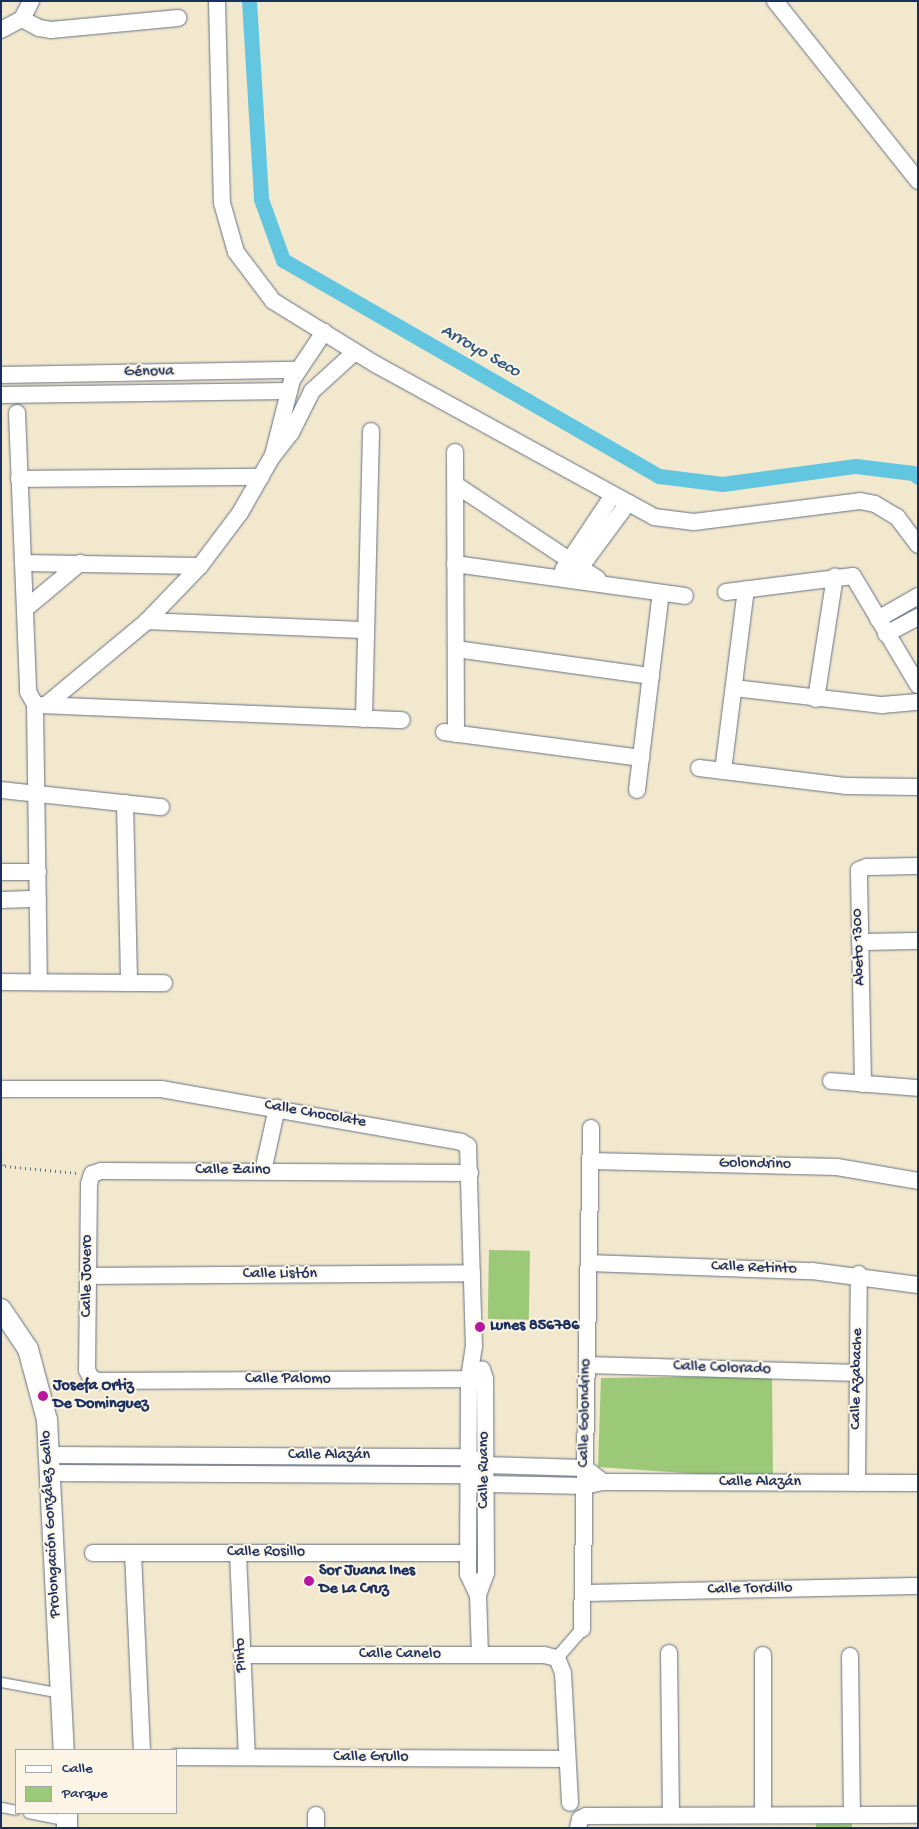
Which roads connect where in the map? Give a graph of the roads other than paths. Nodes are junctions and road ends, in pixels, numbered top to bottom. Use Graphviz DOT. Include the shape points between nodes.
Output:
graph roads {
  1 [pos="31,1"];
  2 [pos="217,1"];
  3 [pos="775,1"];
  4 [pos="178,18"];
  5 [pos="22,19"];
  6 [pos="1,30"];
  7 [pos="918,181"];
  8 [pos="324,332"];
  9 [pos="355,352"];
  10 [pos="297,370"];
  11 [pos="156,373"];
  12 [pos="1,375"];
  13 [pos="24,375"];
  14 [pos="289,391"];
  15 [pos="156,393"];
  16 [pos="1,395"];
  17 [pos="24,395"];
  18 [pos="17,413"];
  19 [pos="372,431"];
  20 [pos="455,452"];
  21 [pos="272,457"];
  22 [pos="262,477"];
  23 [pos="19,479"];
  24 [pos="456,485"];
  25 [pos="614,495"];
  26 [pos="628,503"];
  27 [pos="918,545"];
  28 [pos="23,563"];
  29 [pos="80,564"];
  30 [pos="456,564"];
  31 [pos="200,566"];
  32 [pos="570,571"];
  33 [pos="835,576"];
  34 [pos="746,589"];
  35 [pos="661,592"];
  36 [pos="726,592"];
  37 [pos="686,596"];
  38 [pos="918,596"];
  39 [pos="24,609"];
  40 [pos="918,617"];
  41 [pos="878,619"];
  42 [pos="147,621"];
  43 [pos="366,630"];
  44 [pos="886,634"];
  45 [pos="456,650"];
  46 [pos="651,676"];
  47 [pos="918,685"];
  48 [pos="734,688"];
  49 [pos="816,699"];
  50 [pos="918,702"];
  51 [pos="41,705"];
  52 [pos="364,719"];
  53 [pos="402,720"];
  54 [pos="641,758"];
  55 [pos="699,768"];
  56 [pos="723,771"];
  57 [pos="918,787"];
  58 [pos="1,790"];
  59 [pos="637,790"];
  60 [pos="36,793"];
  61 [pos="125,803"];
  62 [pos="162,807"];
  63 [pos="918,866"];
  64 [pos="1,872"];
  65 [pos="38,872"];
  66 [pos="38,899"];
  67 [pos="1,900"];
  68 [pos="918,941"];
  69 [pos="860,942"];
  70 [pos="1,982"];
  71 [pos="39,982"];
  72 [pos="129,983"];
  73 [pos="164,983"];
  74 [pos="831,1081"];
  75 [pos="864,1084"];
  76 [pos="918,1088"];
  77 [pos="1,1089"];
  78 [pos="277,1108"];
  79 [pos="591,1128"];
  80 [pos="468,1146"];
  81 [pos="591,1161"];
  82 [pos="263,1171"];
  83 [pos="470,1173"];
  84 [pos="92,1174"];
  85 [pos="918,1181"];
  86 [pos="589,1263"];
  87 [pos="472,1273"];
  88 [pos="859,1274"];
  89 [pos="88,1276"];
  90 [pos="918,1285"];
  91 [pos="1,1309"];
  92 [pos="474,1346"];
  93 [pos="587,1365"];
  94 [pos="858,1374"];
  95 [pos="91,1378"];
  96 [pos="469,1379"];
  97 [pos="485,1379"];
  98 [pos="468,1457"];
  99 [pos="49,1464"];
  100 [pos="485,1465"];
  101 [pos="585,1468"];
  102 [pos="469,1475"];
  103 [pos="603,1482"];
  104 [pos="857,1483"];
  105 [pos="918,1483"];
  106 [pos="485,1484"];
  107 [pos="585,1486"];
  108 [pos="468,1552"];
  109 [pos="93,1553"];
  110 [pos="133,1553"];
  111 [pos="238,1553"];
  112 [pos="918,1586"];
  113 [pos="583,1593"];
  114 [pos="478,1595"];
  115 [pos="582,1629"];
  116 [pos="669,1653"];
  117 [pos="242,1655"];
  118 [pos="480,1655"];
  119 [pos="763,1655"];
  120 [pos="850,1656"];
  121 [pos="557,1658"];
  122 [pos="1,1682"];
  123 [pos="61,1693"];
  124 [pos="64,1749"];
  125 [pos="142,1749"];
  126 [pos="178,1757"];
  127 [pos="247,1758"];
  128 [pos="566,1759"];
  129 [pos="570,1803"];
  130 [pos="1,1807"];
  131 [pos="15,1810"];
  132 [pos="33,1814"];
  133 [pos="671,1814"];
  134 [pos="763,1814"];
  135 [pos="852,1814"];
  136 [pos="918,1814"];
  137 [pos="67,1821"];
  138 [pos="579,1823"];
  1 -- 5 [label="street"];
  2 -- 8 [label="street" via="222,203 228,228 236,252 273,301"];
  3 -- 7 [label="street"];
  4 -- 5 [label="street" via="51,30"];
  5 -- 6 [label="street"];
  8 -- 9 [label="street"];
  8 -- 10 [label="street"];
  9 -- 21 [label="street" via="312,391 291,433"];
  9 -- 25 [label="street"];
  10 -- 11 [label="street, Génova"];
  10 -- 14 [label="street"];
  11 -- 13 [label="street, Génova"];
  11 -- 15 [label="street"];
  12 -- 13 [label="street, Génova"];
  13 -- 17 [label="street"];
  14 -- 15 [label="street, Génova"];
  14 -- 21 [label="street"];
  15 -- 17 [label="street, Génova"];
  16 -- 17 [label="street, Génova"];
  18 -- 23 [label="street"];
  19 -- 43 [label="street"];
  20 -- 24 [label="street"];
  21 -- 22 [label="street"];
  22 -- 23 [label="street"];
  22 -- 31 [label="street"];
  23 -- 28 [label="street"];
  24 -- 30 [label="street"];
  24 -- 32 [label="street"];
  25 -- 26 [label="street"];
  25 -- 32 [label="street"];
  26 -- 27 [label="street" via="654,517 694,522 845,501 875,504 897,517"];
  26 -- 32 [label="street"];
  28 -- 29 [label="street"];
  28 -- 39 [label="street"];
  29 -- 31 [label="street"];
  29 -- 39 [label="street"];
  30 -- 32 [label="street"];
  30 -- 45 [label="street"];
  31 -- 42 [label="street"];
  32 -- 35 [label="street" via="604,583"];
  33 -- 34 [label="street"];
  33 -- 41 [label="street" via="852,576"];
  33 -- 49 [label="street"];
  34 -- 36 [label="street"];
  34 -- 48 [label="street"];
  35 -- 37 [label="street"];
  35 -- 46 [label="street"];
  38 -- 41 [label="street"];
  39 -- 51 [label="street" via="28,692"];
  40 -- 44 [label="street"];
  41 -- 44 [label="street"];
  42 -- 43 [label="street"];
  42 -- 51 [label="street"];
  43 -- 52 [label="street"];
  44 -- 47 [label="street"];
  45 -- 46 [label="street"];
  45 -- 54 [label="street" via="450,733"];
  46 -- 54 [label="street"];
  48 -- 49 [label="street"];
  48 -- 56 [label="street"];
  49 -- 50 [label="street" via="882,705"];
  51 -- 52 [label="street"];
  51 -- 60 [label="street"];
  52 -- 53 [label="street"];
  54 -- 59 [label="street"];
  55 -- 56 [label="street"];
  56 -- 57 [label="street" via="845,786"];
  58 -- 60 [label="street"];
  60 -- 61 [label="street"];
  60 -- 65 [label="street"];
  61 -- 62 [label="street"];
  61 -- 72 [label="street"];
  63 -- 69 [label="street, Abeto 1300" via="859,870"];
  64 -- 65 [label="street"];
  65 -- 66 [label="street"];
  66 -- 67 [label="street"];
  66 -- 71 [label="street"];
  68 -- 69 [label="street"];
  69 -- 75 [label="street, Abeto 1300"];
  70 -- 71 [label="street"];
  71 -- 72 [label="street"];
  72 -- 73 [label="street"];
  74 -- 75 [label="street"];
  75 -- 76 [label="street"];
  77 -- 78 [label="street, Calle Chocolate" via="161,1089"];
  78 -- 80 [label="street, Calle Chocolate" via="461,1142"];
  78 -- 82 [label="street"];
  79 -- 81 [label="street, Calle Golondrino"];
  80 -- 83 [label="street, Calle Ruano"];
  81 -- 85 [label="street, Golondrino" via="836,1167"];
  81 -- 86 [label="street, Calle Golondrino"];
  82 -- 83 [label="street, Calle Zaino"];
  82 -- 84 [label="street, Calle Zaino" via="101,1171"];
  83 -- 87 [label="street, Calle Ruano"];
  84 -- 89 [label="street, Calle Jovero" via="89,1184"];
  86 -- 88 [label="street, Calle Retinto"];
  86 -- 93 [label="street, Calle Golondrino"];
  87 -- 89 [label="street, Calle Listón"];
  87 -- 92 [label="street, Calle Ruano"];
  88 -- 90 [label="street, Calle Retinto"];
  88 -- 94 [label="street, Calle Azabache"];
  89 -- 95 [label="street, Calle Jovero" via="87,1370"];
  91 -- 99 [label="street, Prolongación González Gallo" via="28,1348 47,1420"];
  92 -- 96 [label="street, Calle Ruano"];
  92 -- 97 [label="street, Calle Ruano"];
  93 -- 94 [label="street, Calle Colorado"];
  93 -- 101 [label="street, Calle Golondrino"];
  94 -- 104 [label="street, Calle Azabache"];
  95 -- 96 [label="street, Calle Palomo" via="98,1381"];
  96 -- 97 [label="street, Calle Palomo"];
  96 -- 98 [label="street, Calle Ruano"];
  97 -- 100 [label="street, Calle Ruano"];
  98 -- 99 [label="street, Calle Alazán"];
  98 -- 100 [label="street, Calle Alazán"];
  98 -- 102 [label="street, Calle Ruano"];
  99 -- 102 [label="street, Calle Alazán"];
  99 -- 123 [label="street, Prolongación González Gallo"];
  100 -- 101 [label="street, Calle Alazán"];
  100 -- 106 [label="street, Calle Ruano"];
  101 -- 103 [label="street"];
  101 -- 107 [label="street, Calle Golondrino"];
  102 -- 106 [label="street, Calle Alazán"];
  102 -- 108 [label="street, Calle Ruano"];
  103 -- 104 [label="street, Calle Alazán"];
  103 -- 107 [label="street, Calle Alazán"];
  104 -- 105 [label="street, Calle Alazán"];
  106 -- 107 [label="street, Calle Alazán"];
  106 -- 114 [label="street, Calle Ruano" via="486,1573"];
  107 -- 113 [label="street, Calle Golondrino"];
  108 -- 111 [label="street, Calle Rosillo"];
  108 -- 114 [label="street, Calle Ruano" via="468,1574"];
  109 -- 110 [label="street, Calle Rosillo"];
  110 -- 111 [label="street, Calle Rosillo"];
  110 -- 125 [label="street"];
  111 -- 117 [label="street, Pinto"];
  112 -- 113 [label="street, Calle Tordillo"];
  113 -- 115 [label="street, Calle Golondrino"];
  114 -- 118 [label="street, Calle Ruano"];
  115 -- 121 [label="street, Calle Golondrino"];
  116 -- 133 [label="street"];
  117 -- 118 [label="street, Calle Canelo"];
  117 -- 127 [label="street, Pinto"];
  118 -- 121 [label="street, Calle Canelo"];
  119 -- 134 [label="street"];
  120 -- 135 [label="street"];
  121 -- 128 [label="street" via="563,1673"];
  122 -- 123 [label="lane"];
  123 -- 124 [label="street, Prolongación González Gallo"];
  126 -- 127 [label="street, Calle Grullo"];
  127 -- 128 [label="street, Calle Grullo"];
  128 -- 129 [label="street"];
  130 -- 131 [label="lane"];
  132 -- 137 [label="lane"];
  133 -- 134 [label="street"];
  133 -- 138 [label="street" via="586,1816"];
  134 -- 135 [label="street"];
  135 -- 136 [label="street"];
}
